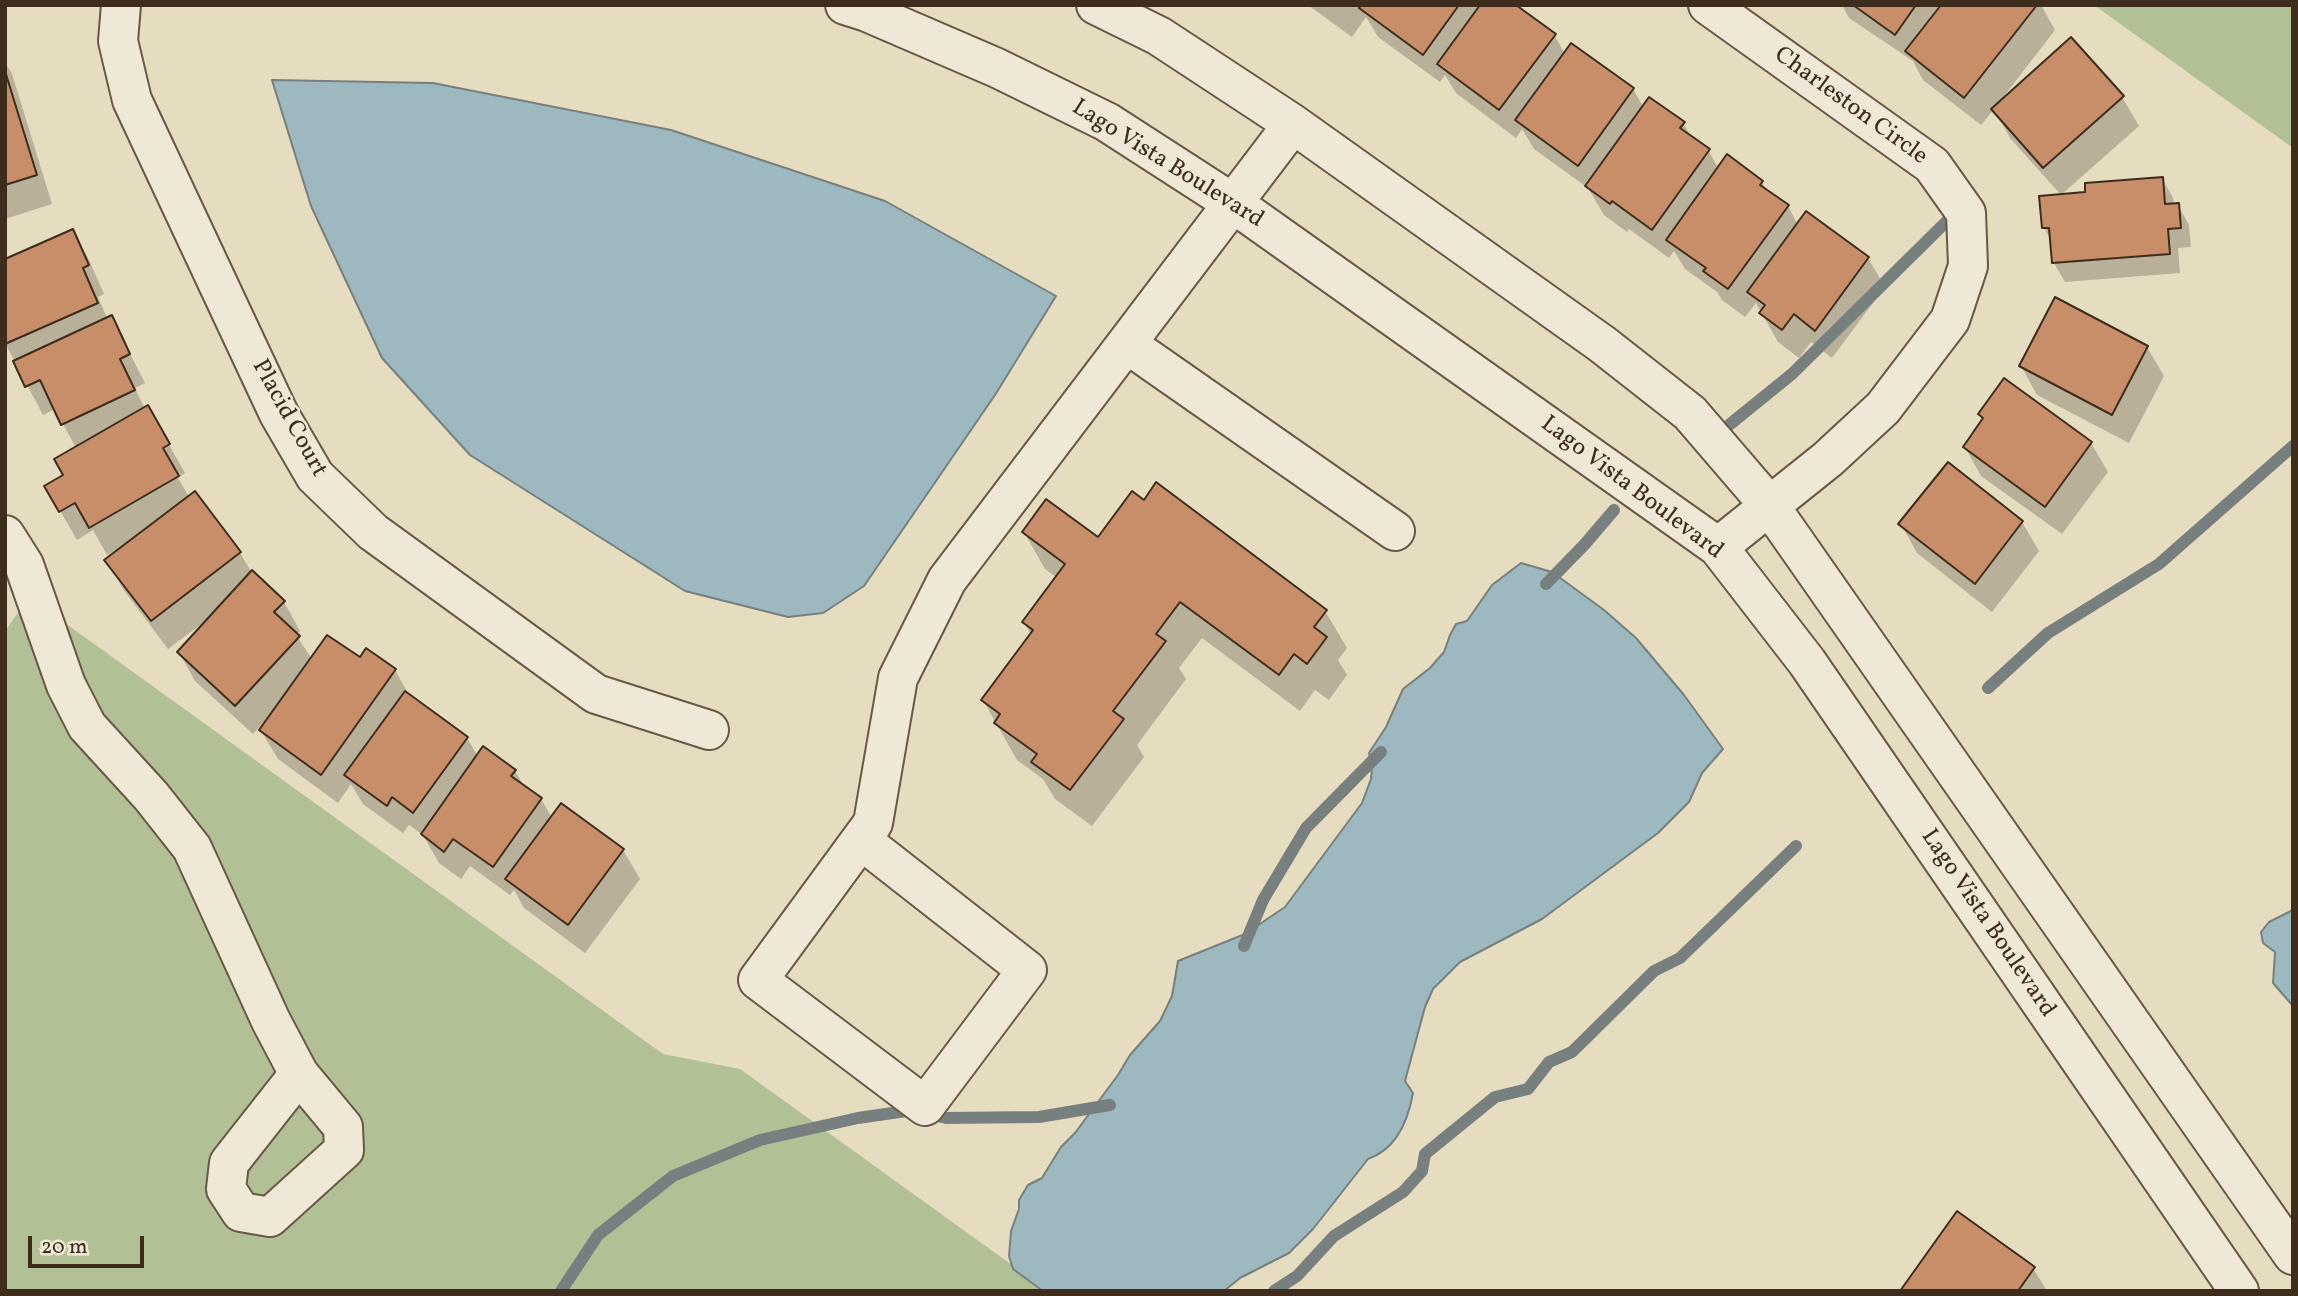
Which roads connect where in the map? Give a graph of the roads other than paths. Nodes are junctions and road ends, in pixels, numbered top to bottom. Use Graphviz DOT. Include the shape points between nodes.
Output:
graph roads {
  1 [pos="121,5"];
  2 [pos="1096,5"];
  3 [pos="1708,5"];
  4 [pos="860,7"];
  5 [pos="1293,124"];
  6 [pos="1234,204"];
  7 [pos="1127,344"];
  8 [pos="1769,505"];
  9 [pos="1395,531"];
  10 [pos="5,535"];
  11 [pos="1718,547"];
  12 [pos="709,730"];
  13 [pos="861,840"];
  14 [pos="299,1074"];
  15 [pos="2293,1255"];
  16 [pos="2239,1291"];
  1 -- 12 [label="street, Placid Court" via="118,41 131,100 279,414 315,476 373,532 596,694"];
  2 -- 5 [label="street" via="1159,36"];
  3 -- 8 [label="street, Charleston Circle" via="1932,165 1966,213 1968,266 1950,320 1883,408"];
  4 -- 6 [label="street, Lago Vista Boulevard" via="1107,122"];
  5 -- 6 [label="street"];
  5 -- 8 [label="street" via="1602,344 1690,413"];
  6 -- 7 [label="street"];
  6 -- 11 [label="street, Lago Vista Boulevard"];
  7 -- 9 [label="street"];
  7 -- 13 [label="street" via="947,580 898,678 873,822"];
  8 -- 11 [label="street, Charleston Circle"];
  8 -- 15 [label="street"];
  10 -- 14 [label="street" via="24,565 66,685 87,726 192,848"];
  11 -- 16 [label="street, Lago Vista Boulevard" via="1807,662"];
  13 -- 13 [label="street" via="758,980 925,1106 1027,970"];
}
